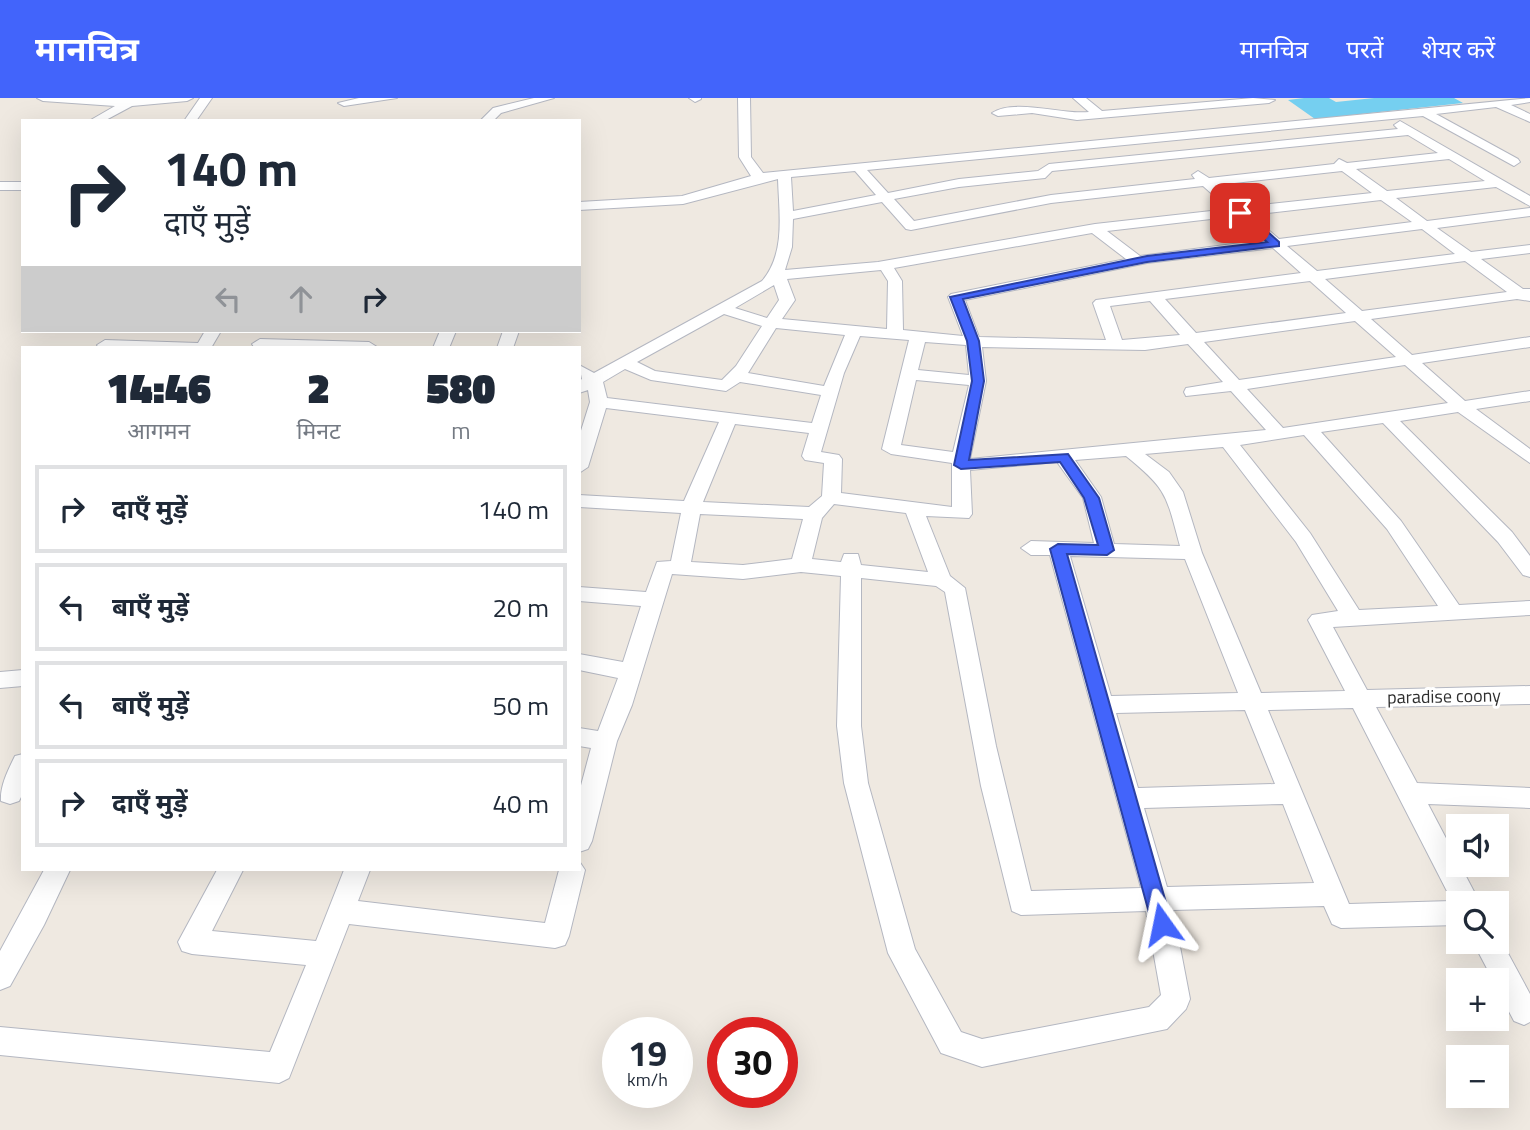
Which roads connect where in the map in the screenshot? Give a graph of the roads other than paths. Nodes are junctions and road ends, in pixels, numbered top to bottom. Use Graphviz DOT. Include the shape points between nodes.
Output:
graph roads {
  1 [pos="43,98"];
  2 [pos="187,98"];
  3 [pos="206,98"];
  4 [pos="391,98"];
  5 [pos="548,98"];
  6 [pos="744,98"];
  7 [pos="1018,98"];
  8 [pos="1079,98"];
  9 [pos="1530,99"];
  10 [pos="1269,100"];
  11 [pos="129,103"];
  12 [pos="1499,103"];
  13 [pos="344,104"];
  14 [pos="1032,110"];
  15 [pos="1424,112"];
  16 [pos="998,113"];
  17 [pos="1099,115"];
  18 [pos="1386,117"];
  19 [pos="1530,118"];
  20 [pos="100,119"];
  21 [pos="191,119"];
  22 [pos="488,119"];
  23 [pos="1091,130"];
  24 [pos="1410,131"];
  25 [pos="1310,141"];
  26 [pos="1175,155"];
  27 [pos="1451,155"];
  28 [pos="1514,162"];
  29 [pos="1343,166"];
  30 [pos="858,167"];
  31 [pos="784,174"];
  32 [pos="760,177"];
  33 [pos="1204,180"];
  34 [pos="1497,183"];
  35 [pos="0,186"];
  36 [pos="21,186"];
  37 [pos="1382,194"];
  38 [pos="884,198"];
  39 [pos="1530,202"];
  40 [pos="581,206"];
  41 [pos="1530,212"];
  42 [pos="1240,213"];
  43 [pos="786,216"];
  44 [pos="1425,225"];
  45 [pos="1095,228"];
  46 [pos="1276,244"];
  47 [pos="1530,249"];
  48 [pos="1469,258"];
  49 [pos="1137,261"];
  50 [pos="885,265"];
  51 [pos="778,275"];
  52 [pos="1315,278"];
  53 [pos="1527,296"];
  54 [pos="1154,297"];
  55 [pos="723,309"];
  56 [pos="1359,316"];
  57 [pos="769,323"];
  58 [pos="855,330"];
  59 [pos="113,333"];
  60 [pos="895,334"];
  61 [pos="918,336"];
  62 [pos="1192,339"];
  63 [pos="262,341"];
  64 [pos="973,341"];
  65 [pos="1530,342"];
  66 [pos="1116,345"];
  67 [pos="137,346"];
  68 [pos="338,346"];
  69 [pos="1408,359"];
  70 [pos="626,363"];
  71 [pos="909,374"];
  72 [pos="740,377"];
  73 [pos="584,379"];
  74 [pos="978,381"];
  75 [pos="1235,385"];
  76 [pos="831,392"];
  77 [pos="1192,392"];
  78 [pos="1530,396"];
  79 [pos="599,402"];
  80 [pos="1461,406"];
  81 [pos="1387,417"];
  82 [pos="729,418"];
  83 [pos="820,429"];
  84 [pos="1308,429"];
  85 [pos="1278,433"];
  86 [pos="1227,441"];
  87 [pos="1132,452"];
  88 [pos="1063,457"];
  89 [pos="1530,458"];
  90 [pos="581,460"];
  91 [pos="961,462"];
  92 [pos="831,498"];
  93 [pos="581,501"];
  94 [pos="692,505"];
  95 [pos="914,508"];
  96 [pos="816,514"];
  97 [pos="1031,548"];
  98 [pos="1058,549"];
  99 [pos="1107,550"];
  100 [pos="1192,552"];
  101 [pos="851,564"];
  102 [pos="802,565"];
  103 [pos="680,568"];
  104 [pos="1530,570"];
  105 [pos="941,580"];
  106 [pos="581,594"];
  107 [pos="653,600"];
  108 [pos="1530,608"];
  109 [pos="1453,612"];
  110 [pos="1353,618"];
  111 [pos="581,662"];
  112 [pos="631,672"];
  113 [pos="21,677"];
  114 [pos="0,680"];
  115 [pos="1530,695"];
  116 [pos="1357,697"];
  117 [pos="1254,704"];
  118 [pos="1102,705"];
  119 [pos="581,737"];
  120 [pos="605,741"];
  121 [pos="21,768"];
  122 [pos="1408,793"];
  123 [pos="10,794"];
  124 [pos="1291,794"];
  125 [pos="1129,798"];
  126 [pos="1530,798"];
  127 [pos="581,829"];
  128 [pos="57,871"];
  129 [pos="229,871"];
  130 [pos="357,871"];
  131 [pos="572,871"];
  132 [pos="1461,891"];
  133 [pos="1332,894"];
  134 [pos="1157,898"];
  135 [pos="340,911"];
  136 [pos="1446,913"];
  137 [pos="323,954"];
  138 [pos="1493,954"];
  139 [pos="0,977"];
  140 [pos="1524,1011"];
  141 [pos="0,1041"];
  1 -- 11 [label="street"];
  2 -- 11 [label="street"];
  3 -- 21 [label="street"];
  4 -- 13 [label="street"];
  5 -- 22 [label="street" via="497,110"];
  6 -- 32 [label="street" via="745,157"];
  7 -- 14 [label="street"];
  8 -- 17 [label="street"];
  9 -- 12 [label="street"];
  10 -- 17 [label="street"];
  11 -- 20 [label="street"];
  12 -- 15 [label="street"];
  12 -- 19 [label="street"];
  14 -- 16 [label="street"];
  14 -- 23 [label="street"];
  15 -- 18 [label="street"];
  15 -- 28 [label="street"];
  17 -- 23 [label="street"];
  18 -- 23 [label="street"];
  18 -- 24 [label="street"];
  23 -- 30 [label="street"];
  24 -- 25 [label="street"];
  24 -- 27 [label="street"];
  25 -- 26 [label="street"];
  25 -- 29 [label="street"];
  26 -- 33 [label="street"];
  26 -- 38 [label="street" via="1049,168 1045,174 959,183"];
  27 -- 29 [label="street"];
  27 -- 34 [label="street"];
  29 -- 33 [label="street"];
  29 -- 37 [label="street"];
  30 -- 31 [label="street"];
  30 -- 38 [label="street"];
  31 -- 32 [label="street"];
  31 -- 43 [label="street"];
  32 -- 40 [label="street" via="683,200"];
  33 -- 38 [label="street" via="992,208 911,226"];
  33 -- 42 [label="street"];
  34 -- 37 [label="street"];
  34 -- 39 [label="street"];
  35 -- 36 [label="street"];
  37 -- 42 [label="street"];
  37 -- 44 [label="street"];
  38 -- 43 [label="street"];
  41 -- 44 [label="street"];
  42 -- 45 [label="street"];
  42 -- 46 [label="street"];
  43 -- 51 [label="street"];
  44 -- 46 [label="street"];
  44 -- 48 [label="street"];
  45 -- 49 [label="street"];
  45 -- 50 [label="street"];
  46 -- 49 [label="street"];
  46 -- 52 [label="street"];
  47 -- 48 [label="street"];
  48 -- 52 [label="street"];
  48 -- 53 [label="street"];
  49 -- 64 [label="street" via="956,297"];
  50 -- 51 [label="street"];
  50 -- 60 [label="street" via="895,281"];
  51 -- 55 [label="street"];
  51 -- 57 [label="street" via="787,300"];
  52 -- 54 [label="street"];
  52 -- 56 [label="street"];
  53 -- 56 [label="street"];
  54 -- 62 [label="street"];
  54 -- 66 [label="street" via="1101,303"];
  55 -- 57 [label="street"];
  55 -- 70 [label="street"];
  56 -- 62 [label="street"];
  56 -- 69 [label="street"];
  57 -- 58 [label="street"];
  57 -- 72 [label="street"];
  58 -- 60 [label="street"];
  58 -- 76 [label="street"];
  59 -- 67 [label="street" via="104,345"];
  60 -- 61 [label="street"];
  61 -- 64 [label="street"];
  61 -- 71 [label="street"];
  62 -- 66 [label="street"];
  62 -- 75 [label="street"];
  63 -- 68 [label="street"];
  64 -- 66 [label="street"];
  64 -- 74 [label="street"];
  65 -- 69 [label="street"];
  69 -- 75 [label="street"];
  69 -- 80 [label="street"];
  70 -- 72 [label="street" via="651,374 726,386"];
  70 -- 73 [label="street"];
  71 -- 74 [label="street"];
  71 -- 91 [label="street" via="891,449"];
  72 -- 76 [label="street"];
  73 -- 79 [label="street"];
  74 -- 91 [label="street"];
  75 -- 77 [label="street"];
  75 -- 85 [label="street"];
  76 -- 83 [label="street"];
  78 -- 80 [label="street"];
  79 -- 82 [label="street"];
  79 -- 90 [label="street"];
  80 -- 81 [label="street"];
  80 -- 89 [label="street"];
  81 -- 84 [label="street"];
  81 -- 104 [label="street" via="1505,537"];
  82 -- 83 [label="street"];
  82 -- 94 [label="street"];
  83 -- 92 [label="street" via="811,456 833,458"];
  84 -- 85 [label="street"];
  84 -- 109 [label="street" via="1394,525"];
  85 -- 86 [label="street"];
  86 -- 87 [label="street"];
  86 -- 110 [label="street" via="1303,538"];
  87 -- 88 [label="street"];
  87 -- 100 [label="street" via="1174,492"];
  88 -- 91 [label="street"];
  88 -- 99 [label="street" via="1091,498"];
  91 -- 95 [label="street" via="962,514"];
  92 -- 95 [label="street"];
  92 -- 96 [label="street" via="822,502"];
  93 -- 94 [label="street"];
  94 -- 96 [label="street"];
  94 -- 103 [label="street"];
  95 -- 105 [label="street"];
  96 -- 102 [label="street"];
  97 -- 98 [label="street"];
  98 -- 99 [label="street"];
  98 -- 118 [label="street"];
  99 -- 100 [label="street"];
  100 -- 117 [label="street"];
  101 -- 102 [label="street"];
  101 -- 105 [label="street"];
  101 -- 134 [label="street" via="849,726 856,783 902,953 951,1043 982,1053 1157,1019 1176,999"];
  102 -- 103 [label="street" via="743,572"];
  103 -- 107 [label="street" via="664,567"];
  105 -- 134 [label="street" via="956,588 978,720 1021,903"];
  106 -- 107 [label="street"];
  107 -- 112 [label="street"];
  108 -- 109 [label="street"];
  109 -- 110 [label="street"];
  110 -- 116 [label="street" via="1319,620"];
  111 -- 112 [label="street"];
  112 -- 120 [label="street"];
  113 -- 114 [label="street"];
  115 -- 116 [label="street, paradise coony"];
  116 -- 117 [label="street, paradise coony"];
  116 -- 122 [label="street"];
  117 -- 118 [label="street, paradise coony"];
  117 -- 124 [label="street"];
  118 -- 125 [label="street"];
  119 -- 120 [label="street"];
  120 -- 127 [label="street"];
  121 -- 123 [label="street"];
  122 -- 126 [label="street"];
  122 -- 132 [label="street"];
  124 -- 125 [label="street"];
  124 -- 133 [label="street"];
  125 -- 134 [label="street"];
  128 -- 139 [label="street"];
  129 -- 137 [label="street" via="192,942"];
  130 -- 135 [label="street"];
  131 -- 135 [label="street" via="555,936"];
  133 -- 134 [label="street"];
  133 -- 136 [label="street" via="1340,916"];
  135 -- 137 [label="street"];
  137 -- 141 [label="street" via="279,1068"];
  138 -- 140 [label="street"];
}
